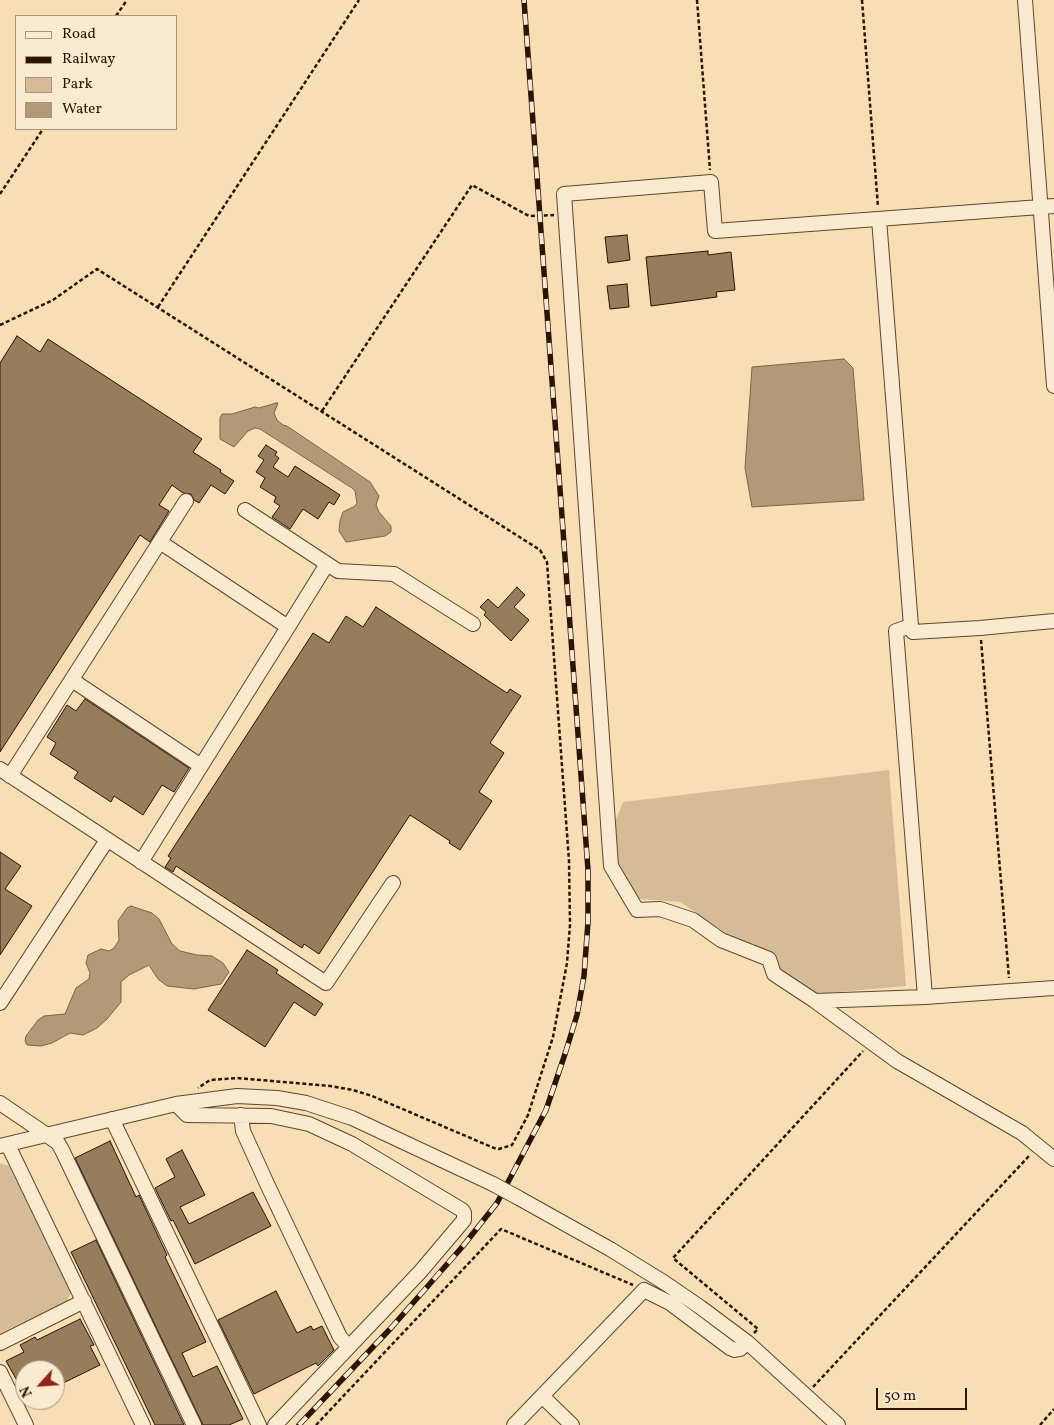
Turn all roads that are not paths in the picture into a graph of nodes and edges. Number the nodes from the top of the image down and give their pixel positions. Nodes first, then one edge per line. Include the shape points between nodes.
1 (1025, 0) edge
2 (1047, 206) edge
3 (879, 219) junction
4 (1054, 386) edge
5 (186, 501) dead end
6 (245, 510) dead end
7 (160, 542) junction
8 (327, 564) junction
9 (1054, 621) edge
10 (473, 624) dead end
11 (911, 626) junction
12 (288, 627) junction
13 (72, 680) junction
14 (201, 766) junction
15 (5, 773) edge
16 (107, 840) junction
17 (141, 862) junction
18 (393, 883) dead end
19 (1054, 988) edge
20 (926, 998) junction
21 (0, 1002) edge
22 (815, 1002) junction
23 (0, 1103) edge
24 (176, 1104) junction
25 (241, 1115) junction
26 (112, 1119) junction
27 (47, 1135) junction
28 (4, 1145) edge
29 (1054, 1159) edge
30 (84, 1301) junction
31 (747, 1342) junction
32 (0, 1343) edge
33 (349, 1348) junction
34 (0, 1372) edge
35 (542, 1396) junction
36 (26, 1425) edge
37 (143, 1425) edge
38 (194, 1425) edge
39 (259, 1425) edge
40 (275, 1425) edge
41 (514, 1425) edge
42 (572, 1425) edge
43 (838, 1425) edge

1 - 2 street
2 - 3 street
2 - 4 street
3 - 11 street
3 - 22 street via 716,232 711,182 564,194 611,866 637,910 660,909 693,920 721,940 768,960 774,974
5 - 7 street
6 - 8 street
7 - 12 street
7 - 13 street
8 - 10 street via 338,571 394,574
8 - 12 street
9 - 11 street via 913,632
11 - 20 street via 896,631
12 - 14 street
13 - 14 street
13 - 15 street
14 - 17 street
15 - 16 street
16 - 17 street
16 - 21 street
17 - 18 street via 326,983
19 - 20 street
20 - 22 street
22 - 29 street via 897,1061 1022,1133
23 - 27 street
24 - 25 street via 187,1115
24 - 26 street
24 - 31 street, bridge via 237,1096 277,1098 306,1103 352,1118 493,1184 610,1249 665,1282
25 - 33 street via 243,1131 268,1186 340,1337
25 - 33 street via 291,1119 330,1132 464,1214 464,1220 420,1272
26 - 27 street
26 - 39 street
27 - 28 street
27 - 38 street via 62,1150
28 - 30 street
30 - 32 street
30 - 37 street
31 - 35 street via 740,1349 730,1348 670,1303 644,1290
31 - 43 street
33 - 40 street
34 - 36 street
35 - 41 street
35 - 42 street

